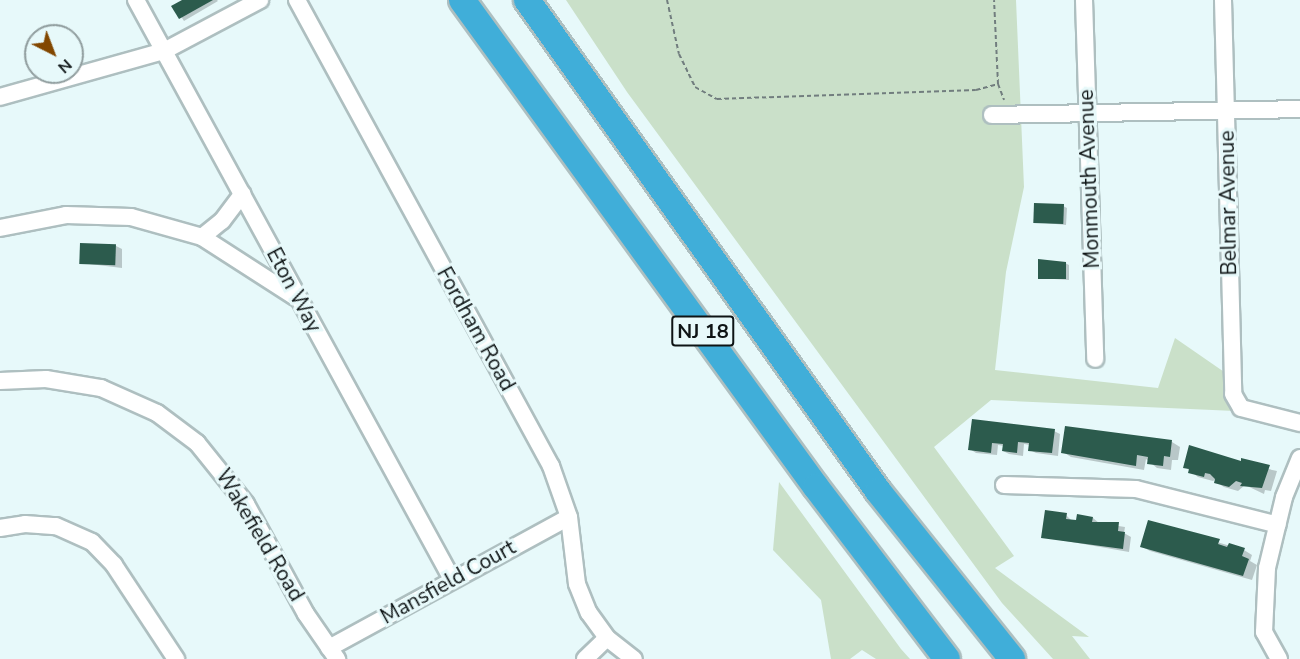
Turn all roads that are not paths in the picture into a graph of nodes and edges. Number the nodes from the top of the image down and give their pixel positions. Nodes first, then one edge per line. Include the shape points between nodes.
1 (136, 0) edge
2 (260, 0) edge
3 (297, 0) edge
4 (462, 0) edge
5 (527, 0) edge
6 (1084, 0) edge
7 (1223, 0) edge
8 (164, 51) junction
9 (0, 97) edge
10 (1300, 109) edge
11 (1226, 110) junction
12 (1087, 113) junction
13 (992, 115) dead end
14 (242, 194) junction
15 (0, 228) edge
16 (202, 237) junction
17 (296, 298) junction
18 (1095, 359) dead end
19 (0, 381) edge
20 (1300, 423) edge
21 (1300, 458) edge
22 (1004, 485) dead end
23 (569, 518) junction
24 (1278, 525) junction
25 (0, 528) edge
26 (452, 579) junction
27 (607, 639) junction
28 (333, 654) edge
29 (176, 659) edge
30 (585, 659) edge
31 (634, 659) edge
32 (947, 659) edge
33 (1012, 659) edge
34 (1279, 659) edge

1 - 8 street, Eton Way
2 - 8 street
3 - 23 street, Fordham Road via 551,466
4 - 32 highway, NJ 18 via 816,487
5 - 33 highway, NJ 18 via 872,481 943,577
6 - 12 street, Monmouth Avenue
7 - 11 street, Belmar Avenue
8 - 9 street
8 - 14 street, Eton Way
10 - 11 street
11 - 12 street
11 - 20 street, Belmar Avenue via 1233,394 1237,406
12 - 13 street
12 - 18 street, Monmouth Avenue
14 - 16 street via 222,221
14 - 17 street, Eton Way
15 - 16 street via 48,217 102,214 141,219
16 - 17 street
17 - 26 street, Eton Way
19 - 28 street, Wakefield Road via 46,379 101,388 177,426 229,478
21 - 24 street
22 - 24 street via 1136,489
23 - 26 street, Mansfield Court
23 - 27 street, Fordham Road via 577,584 589,613
24 - 34 street via 1267,568 1264,632
25 - 29 street via 25,524 56,526 92,542 114,565
26 - 28 street, Mansfield Court
27 - 30 street
27 - 31 street, Fordham Road

